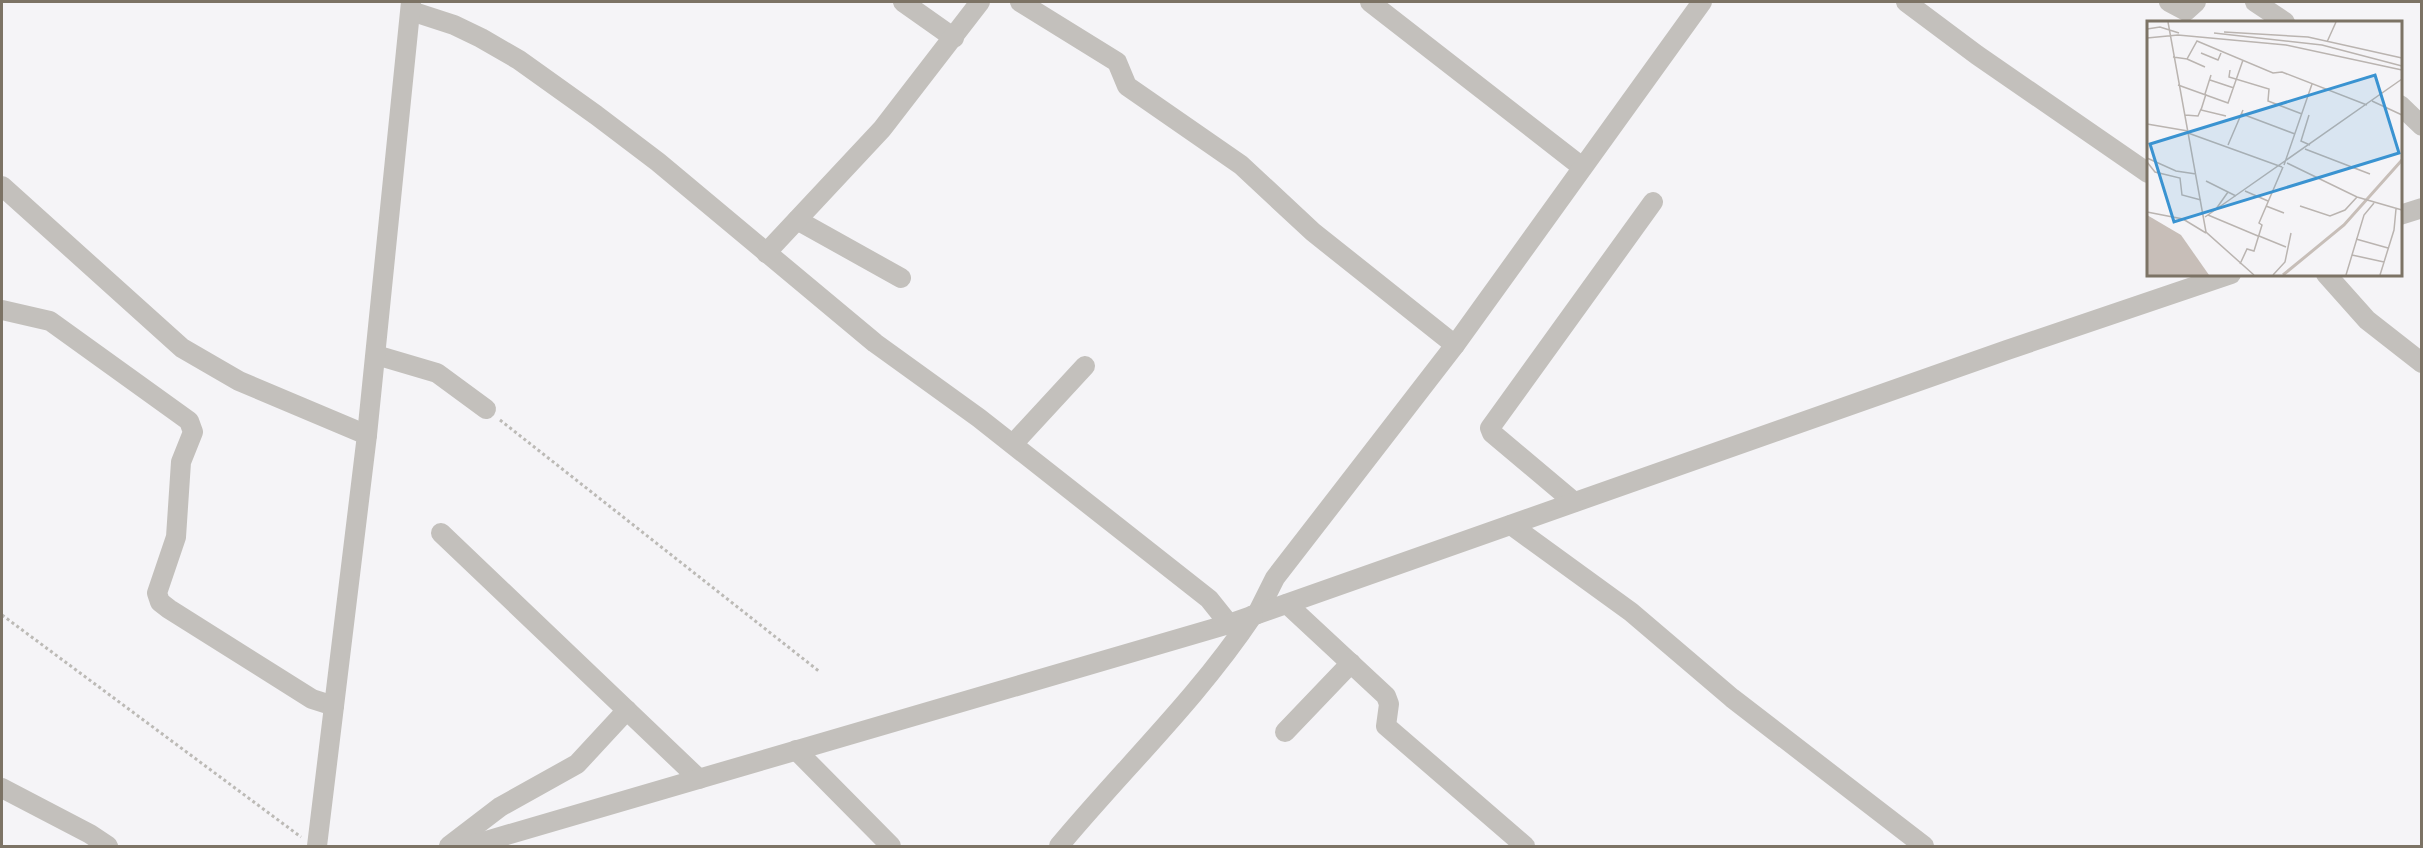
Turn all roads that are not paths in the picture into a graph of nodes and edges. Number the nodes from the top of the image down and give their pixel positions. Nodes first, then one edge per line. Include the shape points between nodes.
1 (903, 2) edge
2 (980, 2) edge
3 (1020, 2) edge
4 (1370, 2) edge
5 (1702, 2) edge
6 (1906, 2) edge
7 (2169, 2) edge
8 (2196, 2) edge
9 (2255, 2) edge
10 (411, 6) edge
11 (2284, 21) edge
12 (954, 38) junction
13 (2402, 107) edge
14 (2421, 126) edge
15 (1582, 167) junction
16 (2147, 172) edge
17 (2, 186) edge
18 (1653, 202) dead end
19 (2421, 208) edge
20 (2402, 214) edge
21 (797, 220) junction
22 (766, 252) junction
23 (2226, 276) edge
24 (2328, 276) edge
25 (901, 278) dead end
26 (2, 310) edge
27 (1455, 345) junction
28 (376, 355) junction
29 (2421, 363) edge
30 (1085, 366) dead end
31 (486, 410) road end
32 (368, 435) junction
33 (1013, 444) junction
34 (1574, 502) junction
35 (1511, 525) junction
36 (441, 533) dead end
37 (1287, 604) junction
38 (1255, 615) junction
39 (1229, 624) junction
40 (1351, 663) junction
41 (334, 706) junction
42 (627, 710) junction
43 (1285, 732) dead end
44 (796, 750) junction
45 (699, 779) junction
46 (2, 788) edge
47 (311, 843) edge
48 (108, 846) edge
49 (449, 846) edge
50 (469, 846) edge
51 (891, 846) edge
52 (1059, 846) edge
53 (1525, 846) edge
54 (1924, 846) edge

1 - 12 street
2 - 12 street
3 - 27 street via 1117,62 1127,86 1241,165 1313,232
4 - 15 street
5 - 15 street
6 - 16 street
7 - 8 street via 2186,11
9 - 11 street
10 - 22 street via 519,60 658,162
10 - 28 street
12 - 21 street via 882,129
13 - 14 street
15 - 27 street
17 - 32 street via 182,348 239,381
18 - 34 street via 1490,428
19 - 20 street
21 - 22 street
21 - 25 street
22 - 33 street via 875,343
23 - 34 street
24 - 29 street via 2367,320
26 - 41 street via 50,321 189,421 193,432 181,462 176,537 158,599 312,699
27 - 38 street via 1275,578
28 - 31 street via 437,374
28 - 32 street
30 - 33 street
32 - 41 street
33 - 39 street via 1209,599
34 - 35 street
35 - 37 street
35 - 54 street via 1631,612 1732,698
36 - 42 street
37 - 38 street
37 - 40 street
38 - 39 street
38 - 52 street via 1223,660
39 - 44 street
40 - 43 street
40 - 53 street via 1386,696 1386,726
41 - 47 street
42 - 45 street
42 - 49 street via 582,760 500,807
44 - 45 street
44 - 51 street
45 - 50 street
46 - 48 street

